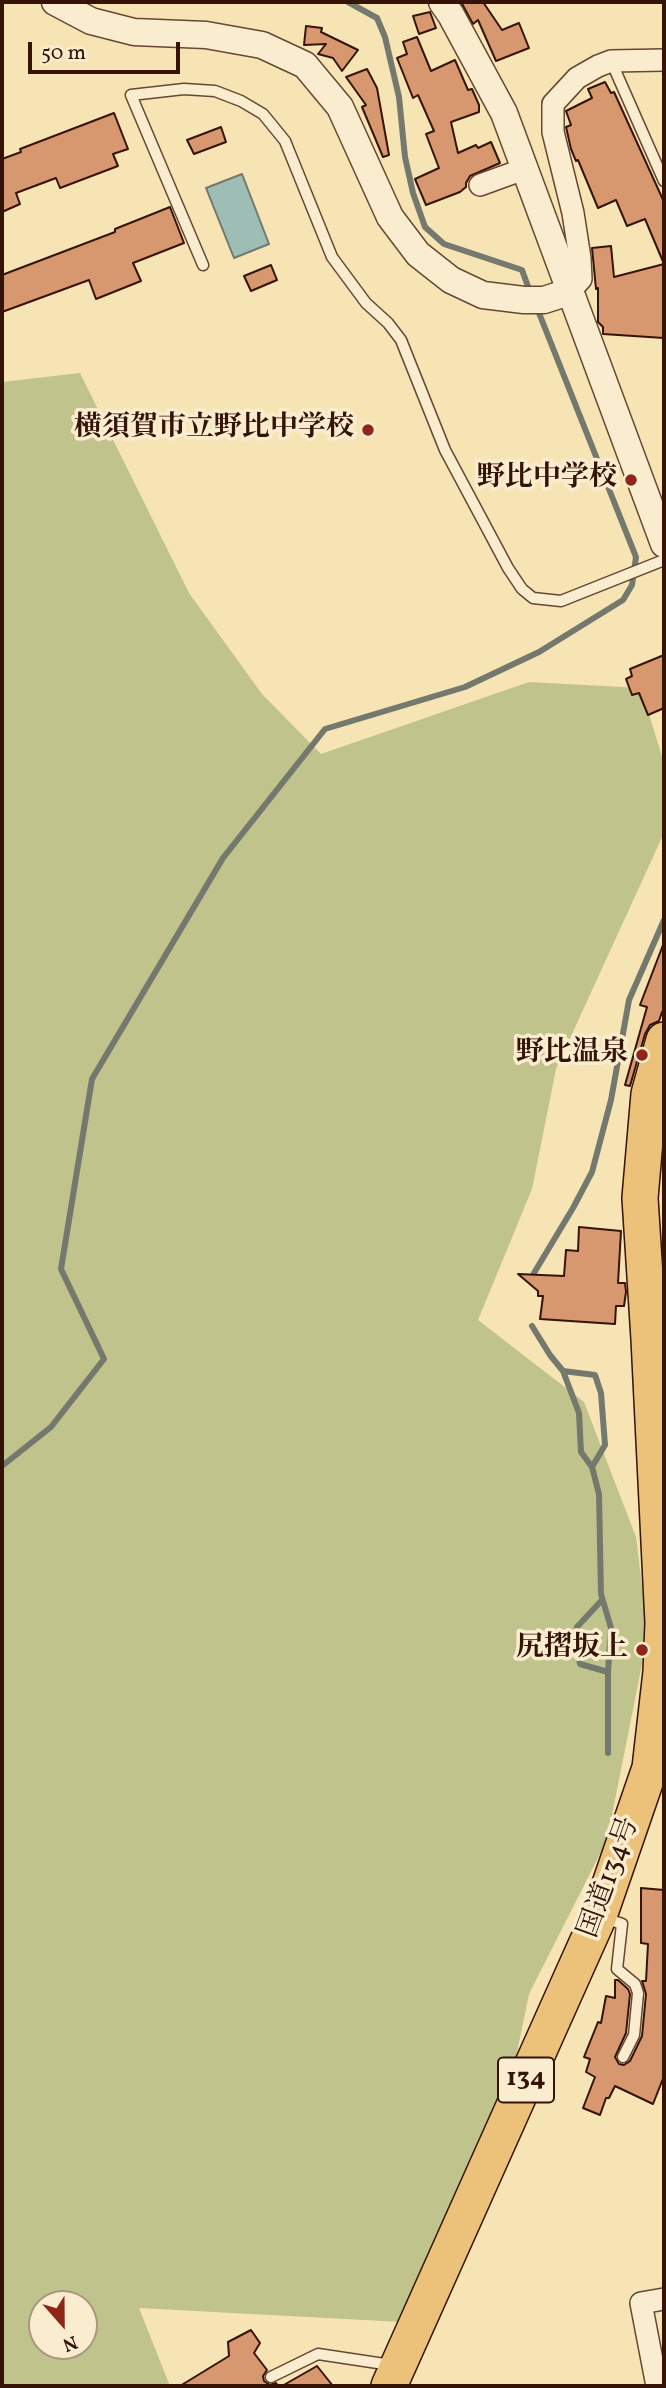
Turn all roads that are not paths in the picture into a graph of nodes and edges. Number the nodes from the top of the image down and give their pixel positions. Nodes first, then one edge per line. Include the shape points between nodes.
1 (55, 2) edge
2 (442, 2) edge
3 (664, 60) edge
4 (611, 61) junction
5 (524, 169) junction
6 (664, 181) edge
7 (480, 185) dead end
8 (202, 265) dead end
9 (546, 297) junction
10 (657, 504) edge
11 (664, 544) edge
12 (664, 560) edge
13 (664, 1040) edge
14 (663, 1623) edge
15 (657, 1776) edge
16 (600, 1916) junction
17 (623, 2057) dead end
18 (664, 2299) edge
19 (393, 2376) edge
20 (271, 2377) dead end
21 (657, 2386) edge

1 - 9 street via 91,21 134,32 206,35 262,45 305,65 340,107 390,217 418,254 451,280 484,295
2 - 5 street via 503,113
3 - 4 street
4 - 6 lane
4 - 9 street via 577,78 553,104 553,132 573,213 581,279
5 - 7 street
5 - 9 street
8 - 12 lane via 131,95 215,91 241,101 271,123 285,141 332,257 401,340 445,450 522,589 533,598 561,601
9 - 10 street
10 - 11 street
13 - 14 highway, 国道134号 / 134 via 649,1094 640,1199
14 - 15 highway, 国道134号 / 134
15 - 16 highway, 国道134号 / 134
16 - 17 lane via 622,1924 617,1969 635,1984 638,1993 634,2035
16 - 19 highway, 国道134号 / 134
18 - 21 street via 641,2303
19 - 20 lane via 318,2354

